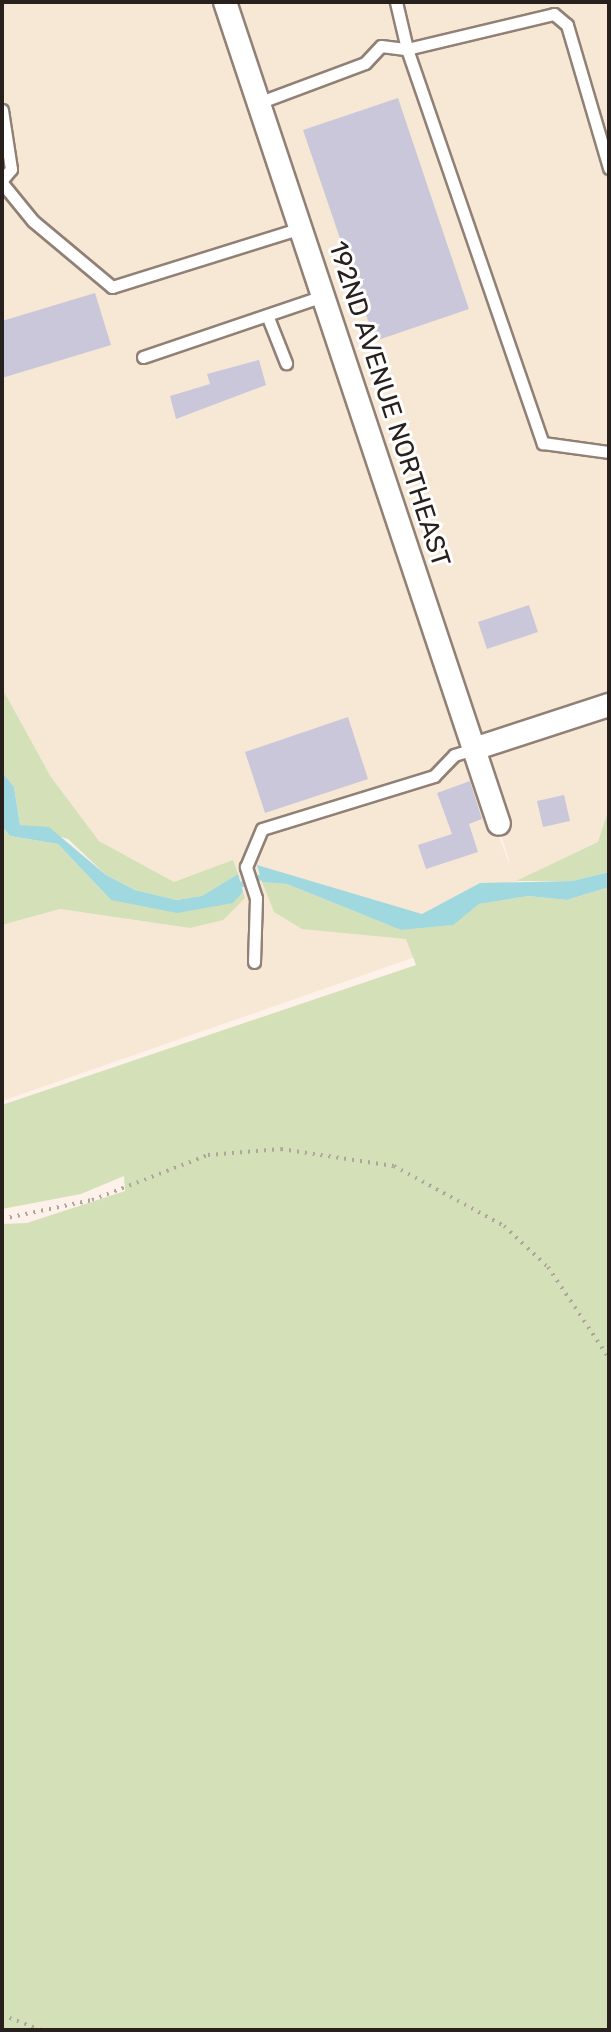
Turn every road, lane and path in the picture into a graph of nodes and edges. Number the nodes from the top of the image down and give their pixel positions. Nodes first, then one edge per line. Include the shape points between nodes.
1 (225, 2) edge
2 (396, 2) edge
3 (407, 49) junction
4 (258, 103) junction
5 (2, 110) edge
6 (609, 168) edge
7 (2, 182) edge
8 (301, 228) junction
9 (323, 296) junction
10 (267, 315) junction
11 (143, 357) dead end
12 (286, 363) dead end
13 (609, 452) edge
14 (609, 705) edge
15 (474, 749) junction
16 (499, 824) dead end
17 (254, 962) dead end
18 (2, 1219) edge
19 (609, 1358) edge
20 (2, 2015) edge
21 (41, 2030) edge

1 - 4 street, 192ND AVENUE NORTHEAST
2 - 3 lane
3 - 4 lane via 381,46 365,63
3 - 6 lane via 554,14 567,25
3 - 13 lane via 543,443
4 - 8 street, 192ND AVENUE NORTHEAST
5 - 7 lane via 11,169
7 - 8 lane via 33,221 112,287
8 - 9 street, 192ND AVENUE NORTHEAST
9 - 10 lane
9 - 15 street, 192ND AVENUE NORTHEAST
10 - 11 lane
10 - 12 lane
14 - 15 street
15 - 16 street, 192ND AVENUE NORTHEAST
15 - 17 lane via 454,755 434,776 262,829 246,867 256,898
18 - 19 path via 92,1200 208,1155 281,1149 394,1166 504,1226 548,1267
20 - 21 path

